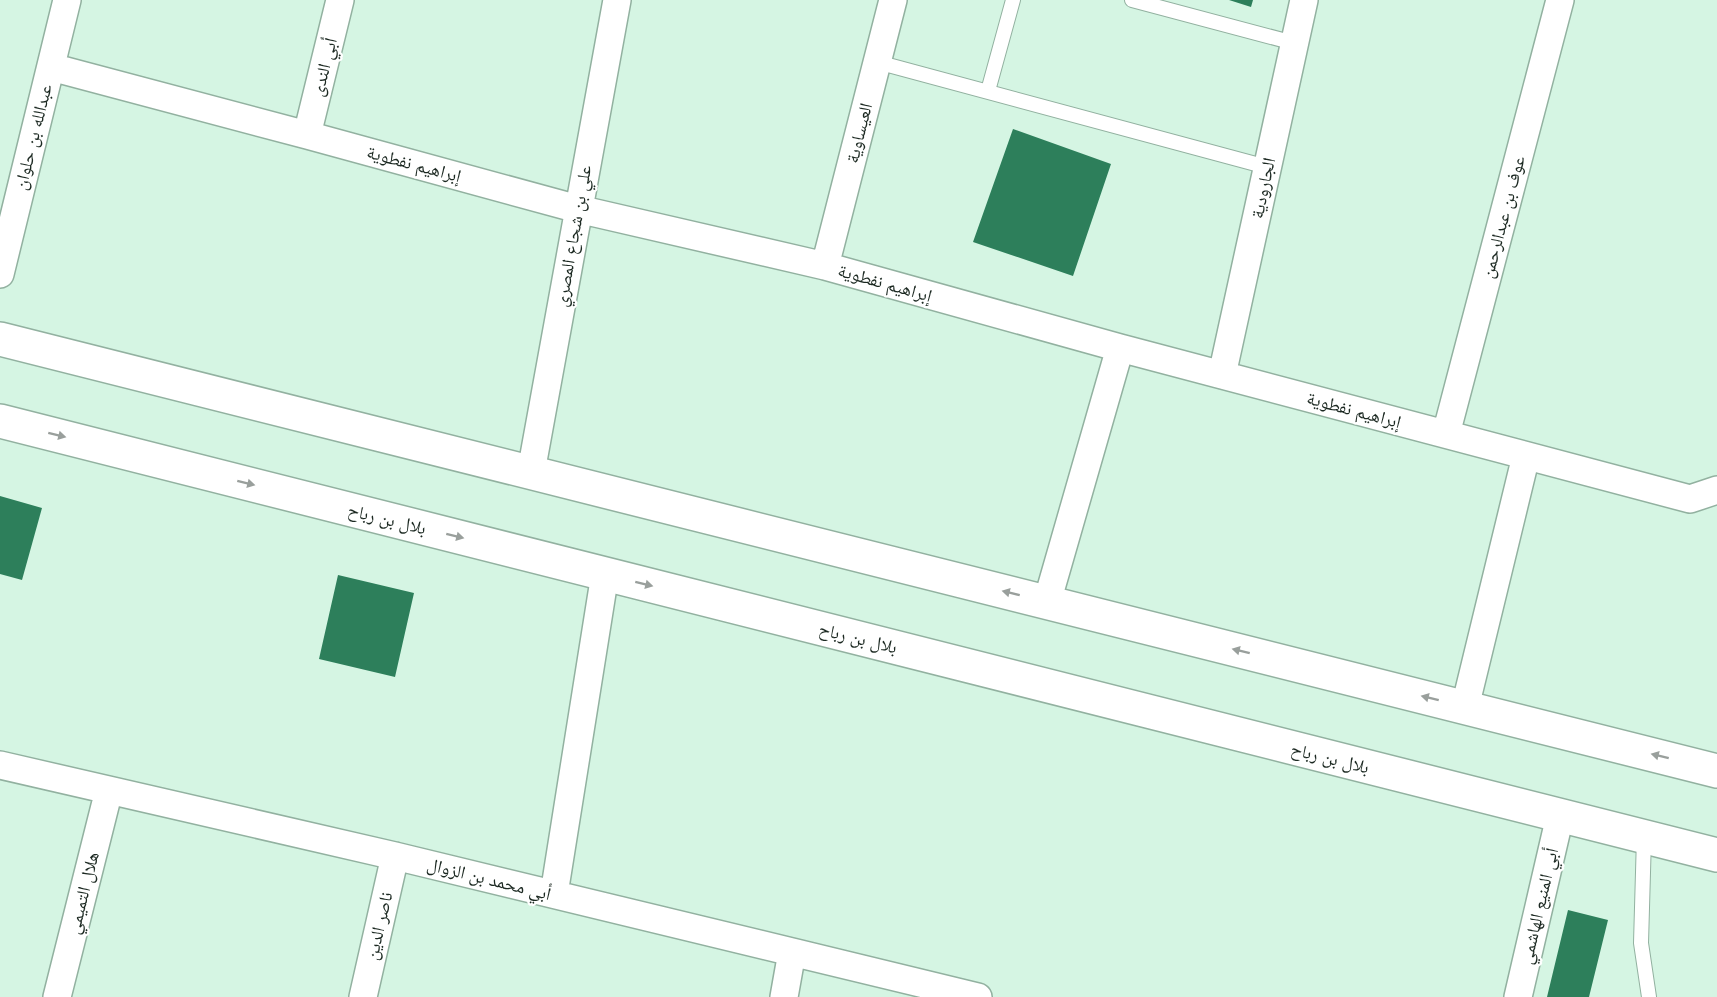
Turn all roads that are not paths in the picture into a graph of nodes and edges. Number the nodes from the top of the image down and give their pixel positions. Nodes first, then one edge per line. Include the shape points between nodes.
1 (67, 0) edge
2 (340, 0) edge
3 (617, 0) edge
4 (893, 0) edge
5 (1013, 0) edge
6 (1132, 0) edge
7 (1304, 0) edge
8 (1560, 0) edge
9 (1294, 43) junction
10 (877, 62) junction
11 (51, 67) junction
12 (988, 92) junction
13 (308, 135) junction
14 (1267, 167) junction
15 (578, 209) junction
16 (825, 266) junction
17 (0, 274) edge
18 (0, 339) edge
19 (1120, 348) junction
20 (1222, 375) junction
21 (0, 421) edge
22 (1446, 434) junction
23 (1526, 456) junction
24 (531, 472) junction
25 (1717, 490) edge
26 (605, 574) junction
27 (1047, 602) junction
28 (1466, 707) junction
29 (0, 765) edge
30 (1717, 771) edge
31 (109, 790) junction
32 (1560, 816) junction
33 (1644, 837) junction
34 (395, 856) junction
35 (1710, 858) edge
36 (554, 894) junction
37 (792, 952) junction
38 (57, 997) edge
39 (363, 997) edge
40 (784, 997) edge
41 (978, 997) edge
42 (1518, 997) edge
43 (1649, 997) edge

1 - 11 street, عبدالله بن حلوان
2 - 13 street, أبي الندى
3 - 15 street, علي بن شجاع المصري
4 - 10 street, العيساوية
5 - 12 lane
6 - 9 lane
7 - 9 street, الجارودية
8 - 22 street, عوف بن عبدالرحمن
9 - 14 street, الجارودية
10 - 12 lane
10 - 16 street, العيساوية
11 - 13 street, إبراهيم نفطوية
11 - 17 street, عبدالله بن حلوان
12 - 14 lane
13 - 15 street, إبراهيم نفطوية
14 - 20 street, الجارودية
15 - 16 street, إبراهيم نفطوية
15 - 24 street, علي بن شجاع المصري
16 - 19 street, إبراهيم نفطوية
18 - 24 main road
19 - 20 street, إبراهيم نفطوية
19 - 27 street
20 - 22 street, إبراهيم نفطوية
21 -> 26 main road, بلال بن رباح
22 - 23 street, إبراهيم نفطوية
23 - 25 street, إبراهيم نفطوية via 1690,499
23 - 28 street
27 -> 24 main road
26 -> 32 main road, بلال بن رباح
26 - 36 street
28 -> 27 main road
30 -> 28 main road
29 - 31 street, أبي محمد بن الزوال
31 - 34 street, أبي محمد بن الزوال
31 - 38 street, هلال التميمي
32 - 33 main road, بلال بن رباح
32 - 42 street, أبي المنيع الهاشمي
33 - 35 main road, بلال بن رباح
33 - 43 lane via 1641,943
34 - 36 street, أبي محمد بن الزوال
34 - 39 street, ناصر الدين
36 - 37 street, أبي محمد بن الزوال
37 - 40 street
37 - 41 street, أبي محمد بن الزوال

